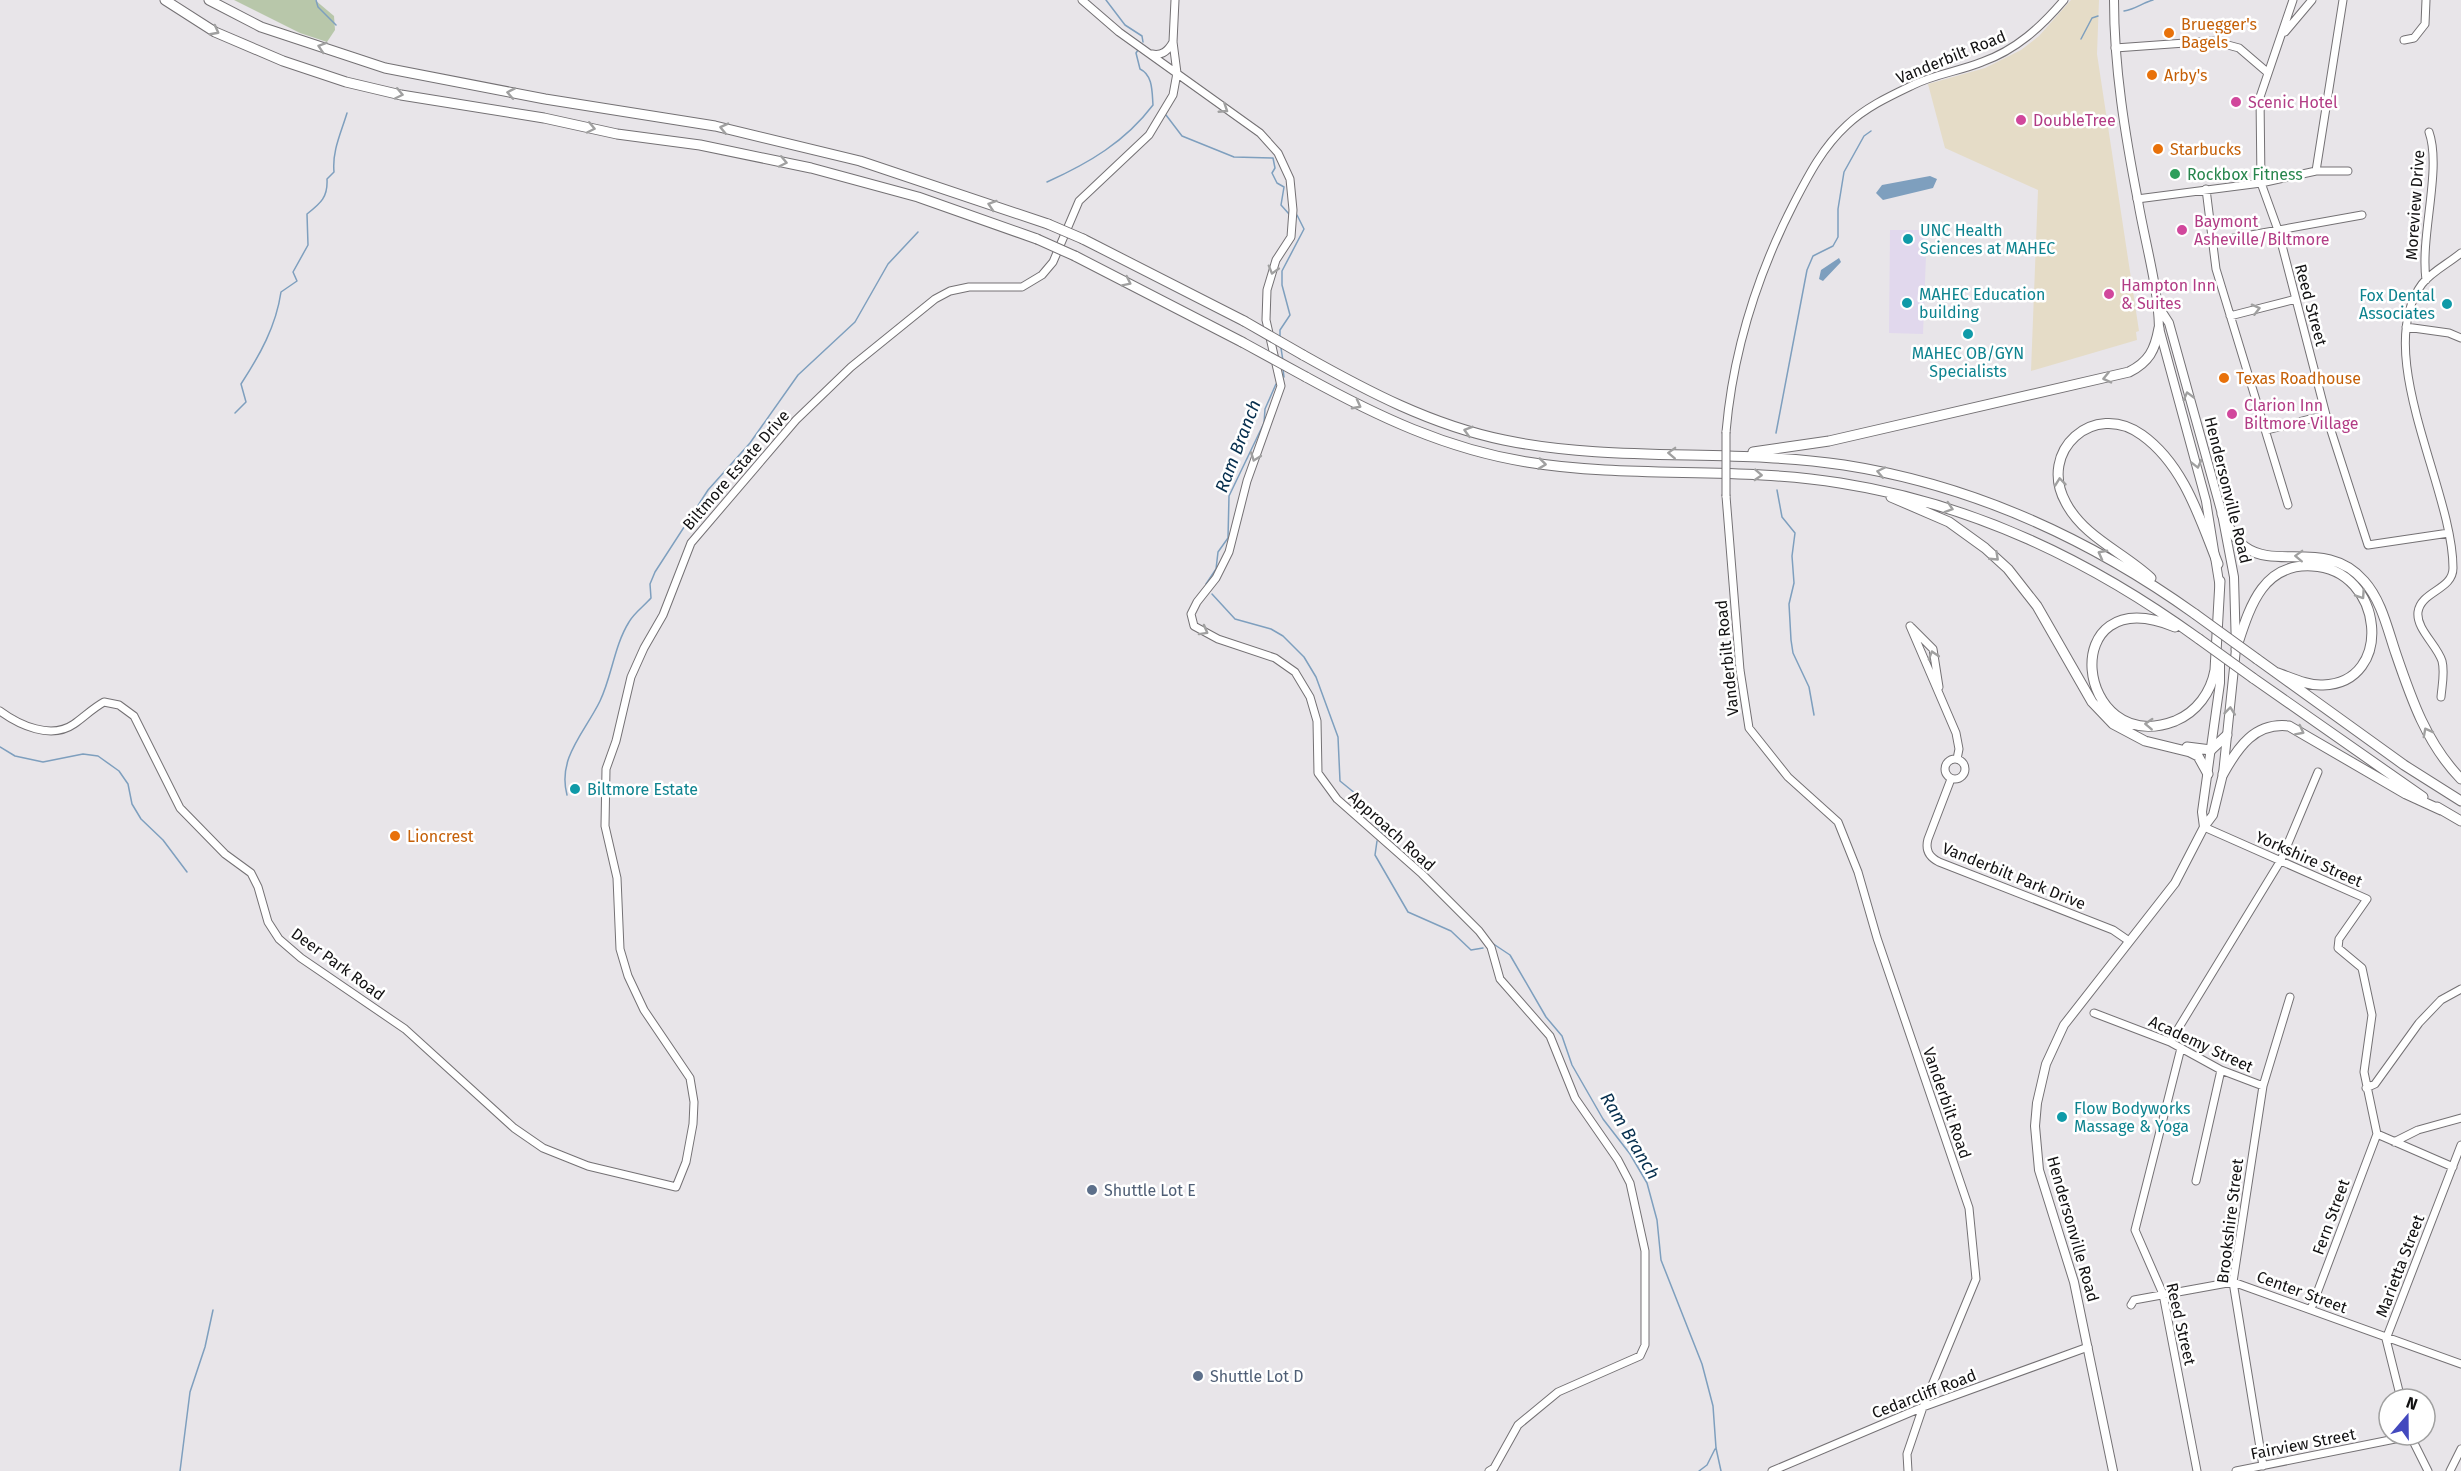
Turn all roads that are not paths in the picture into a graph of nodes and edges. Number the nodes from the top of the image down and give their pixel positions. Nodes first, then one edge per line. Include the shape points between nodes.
1 (165, 0) edge
2 (209, 0) edge
3 (1082, 0) edge
4 (1175, 0) edge
5 (2064, 0) edge
6 (2115, 0) edge
7 (2293, 0) edge
8 (2312, 0) edge
9 (2343, 0) edge
10 (2426, 0) edge
11 (2281, 36) junction
12 (2404, 40) dead end
13 (1173, 42) junction
14 (2115, 48) junction
15 (1152, 54) junction
16 (2267, 72) junction
17 (1177, 73) junction
18 (2429, 132) dead end
19 (2316, 171) junction
20 (2348, 171) dead end
21 (2261, 183) junction
22 (2206, 189) junction
23 (2137, 199) junction
24 (2362, 215) dead end
25 (2278, 230) junction
26 (2212, 242) junction
27 (2461, 253) edge
28 (2426, 280) junction
29 (2296, 299) junction
30 (2158, 306) junction
31 (2230, 316) junction
32 (2406, 327) junction
33 (2158, 328) junction
34 (2461, 338) edge
35 (2326, 416) junction
36 (2267, 430) junction
37 (1731, 455) junction
38 (1872, 489) junction
39 (2288, 506) dead end
40 (2222, 514) junction
41 (2449, 533) junction
42 (2218, 564) junction
43 (2220, 581) junction
44 (2170, 596) junction
45 (2195, 636) junction
46 (2236, 649) junction
47 (2275, 672) junction
48 (1940, 692) junction
49 (2441, 697) dead end
50 (0, 711) edge
51 (2227, 735) junction
52 (2166, 746) junction
53 (2211, 750) junction
54 (1957, 759) junction
55 (2318, 772) dead end
56 (2208, 774) junction
57 (2223, 774) junction
58 (1951, 779) junction
59 (2461, 779) edge
60 (2461, 801) edge
61 (2441, 810) junction
62 (2461, 821) edge
63 (2204, 827) junction
64 (2281, 860) junction
65 (2129, 941) junction
66 (2461, 989) edge
67 (2290, 997) dead end
68 (2094, 1014) dead end
69 (2170, 1042) junction
70 (2181, 1048) junction
71 (2221, 1070) junction
72 (2262, 1086) junction
73 (2366, 1088) junction
74 (2461, 1118) edge
75 (2377, 1134) junction
76 (2394, 1142) junction
77 (2461, 1145) edge
78 (2453, 1167) junction
79 (2196, 1181) dead end
80 (676, 1187) joint
81 (2233, 1282) junction
82 (2163, 1294) junction
83 (2131, 1305) dead end
84 (2311, 1309) junction
85 (2386, 1338) junction
86 (2088, 1347) junction
87 (2461, 1364) edge
88 (2398, 1387) edge
89 (1923, 1407) junction
90 (2377, 1443) edge
91 (2416, 1447) edge
92 (2461, 1449) edge
93 (2263, 1466) junction
94 (1489, 1471) edge
95 (1772, 1471) edge
96 (1908, 1471) edge
97 (2113, 1471) edge
98 (2197, 1471) edge
99 (2236, 1471) edge
100 (2428, 1471) edge
101 (2451, 1471) edge

1 -> 38 highway, bridge via 215,32 346,82 617,134 700,145 811,168 918,197 1075,256 1406,428 1466,449 1590,468 1778,476
37 -> 2 highway, bridge via 1567,448 1494,437 1412,411 1354,384 1244,321 1048,224 860,161 715,126 385,68 261,27
3 - 15 street
4 - 13 street, Biltmore Estate Drive
5 - 89 street, Vanderbilt Road, bridge via 2043,24 2012,49 1917,83 1886,99 1848,123 1827,146 1784,223 1754,296 1737,355 1726,432 1726,496 1740,670 1749,728 1788,777 1838,822 1969,1208 1976,1279
6 - 14 main road, Hendersonville Road
7 - 11 street, Reed Street
8 - 11 street
9 - 19 street
10 - 12 street via 2425,24 2414,38
11 - 16 street, Reed Street
13 - 15 street via 1166,52
13 - 17 street, Biltmore Estate Drive
14 - 16 street via 2213,41 2239,48
14 - 23 main road, Hendersonville Road
15 - 17 street
16 - 21 street, Reed Street via 2260,97
17 - 80 street, Biltmore Estate Drive via 1173,95 1149,135 1080,201 1053,262 1042,275 1022,287 969,287 935,299 851,367 796,420 691,543 663,615 631,677 606,768 605,826 617,878 620,949 644,1010 690,1078 693,1124 686,1162
17 -> 94 street, Approach Road via 1260,133 1278,153 1290,179 1293,210 1290,237 1276,260 1267,290 1266,320 1281,386 1247,481 1229,552 1191,614 1194,626 1218,639 1275,658 1295,672 1310,697 1317,721 1318,773 1337,799 1422,874 1491,947 1500,980 1550,1036 1575,1098 1618,1160 1633,1194 1645,1251 1645,1345 1640,1356 1558,1392 1518,1425
18 - 28 street, Moreview Drive via 2433,154 2423,256
19 - 20 street
19 - 21 street
21 - 22 street
21 - 25 street, Reed Street
22 - 23 street
22 - 26 street
23 - 30 main road, Hendersonville Road
24 - 25 street
25 - 26 street
25 - 29 street, Reed Street
26 - 31 street
27 - 28 street
28 - 32 street via 2412,303
31 -> 29 street
29 - 35 street, Reed Street
30 - 33 main road, Hendersonville Road
40 -> 30 main road, Hendersonville Road via 2169,323
31 - 36 street
32 - 34 street
32 - 41 street via 2405,365
33 -> 37 highway via 2151,356 2129,372 1829,441
33 -> 42 main road, Hendersonville Road via 2198,469
35 - 36 street
35 - 41 street, Reed Street via 2368,545
36 - 39 street
44 -> 37 highway via 2059,532 1970,496 1845,465
38 -> 45 highway via 1952,509 2029,538 2113,581
38 -> 52 highway via 1949,522 1985,548 2008,569 2037,606 2101,714 2129,735
40 - 46 main road, Hendersonville Road via 2234,577
59 -> 40 highway via 2444,760 2421,720 2382,611 2364,581 2346,566 2325,558 2253,551 2237,539
41 - 49 street via 2454,569 2451,577 2424,601 2418,612 2418,620 2441,658
42 - 43 main road, Hendersonville Road
44 -> 42 highway via 2086,529 2065,502 2060,491 2059,464 2067,444 2083,429 2096,424 2118,424 2152,443 2189,495
43 -> 45 highway via 2213,681 2191,712 2163,725 2134,723 2109,709 2092,683 2094,648 2106,630 2123,620 2147,617
43 - 53 main road, Hendersonville Road via 2220,683
44 - 47 highway, bridge
45 - 61 highway, bridge
46 -> 47 highway via 2254,597 2277,574 2293,567 2317,566 2353,583 2368,605 2372,632 2366,657 2358,669 2337,683 2325,685
51 -> 46 main road, Hendersonville Road
47 - 60 highway
48 -> 48 street via 1933,649 1910,626 1930,674
48 - 54 street via 1958,741
50 - 80 street, Deer Park Road via 16,723 53,730 71,726 104,702 119,705 134,716 180,808 225,854 251,873 268,922 279,939 405,1029 514,1128 543,1148 588,1166
51 - 53 highway
51 - 57 main road, Hendersonville Road
52 - 53 highway
52 - 56 highway via 2198,756
53 - 56 main road, Hendersonville Road
54 - 58 street via 1950,760 1945,767
54 - 58 street via 1965,771 1960,778
55 - 64 street
56 - 63 main road, Hendersonville Road via 2202,812
57 -> 61 highway via 2253,734 2278,725 2289,726
57 - 63 main road, Hendersonville Road via 2213,815
58 - 65 street, Vanderbilt Park Drive via 1928,839 1926,849 1930,856 2113,930
61 - 62 highway
63 - 64 street, Yorkshire Street
63 - 65 main road, Hendersonville Road via 2175,883
64 - 69 street
64 - 73 street, Yorkshire Street via 2367,899 2338,948 2362,968 2372,1016 2364,1064
65 - 86 main road, Hendersonville Road via 2064,1024 2046,1064 2037,1103 2039,1170 2074,1282
66 - 73 street via 2437,1003 2374,1084
67 - 72 street, Brookshire Street
68 - 69 street, Academy Street
69 - 70 street, Academy Street
70 - 71 street, Academy Street
70 - 82 street, Reed Street via 2135,1230
71 - 72 street, Academy Street
71 - 79 street
72 - 81 street, Brookshire Street
73 - 75 street, Yorkshire Street
74 - 76 street via 2418,1130
75 - 76 street
75 - 84 street, Fern Street
76 - 78 street
77 - 78 street, Marietta Street
78 - 85 street, Marietta Street
81 - 82 street, Center Street
81 - 84 street, Center Street
81 - 93 street, Brookshire Street
82 - 83 street, Center Street via 2134,1300
82 - 98 street, Reed Street
84 - 85 street, Center Street
85 - 87 street, Center Street
85 - 88 street, Marietta Street
86 - 89 street, Cedarcliff Road
86 - 97 main road, Hendersonville Road
89 - 95 street, Cedarcliff Road
89 - 96 street, Vanderbilt Road via 1907,1454
90 - 93 street, Fairview Street
91 - 100 street
92 - 101 street
93 - 99 street, Fairview Street

